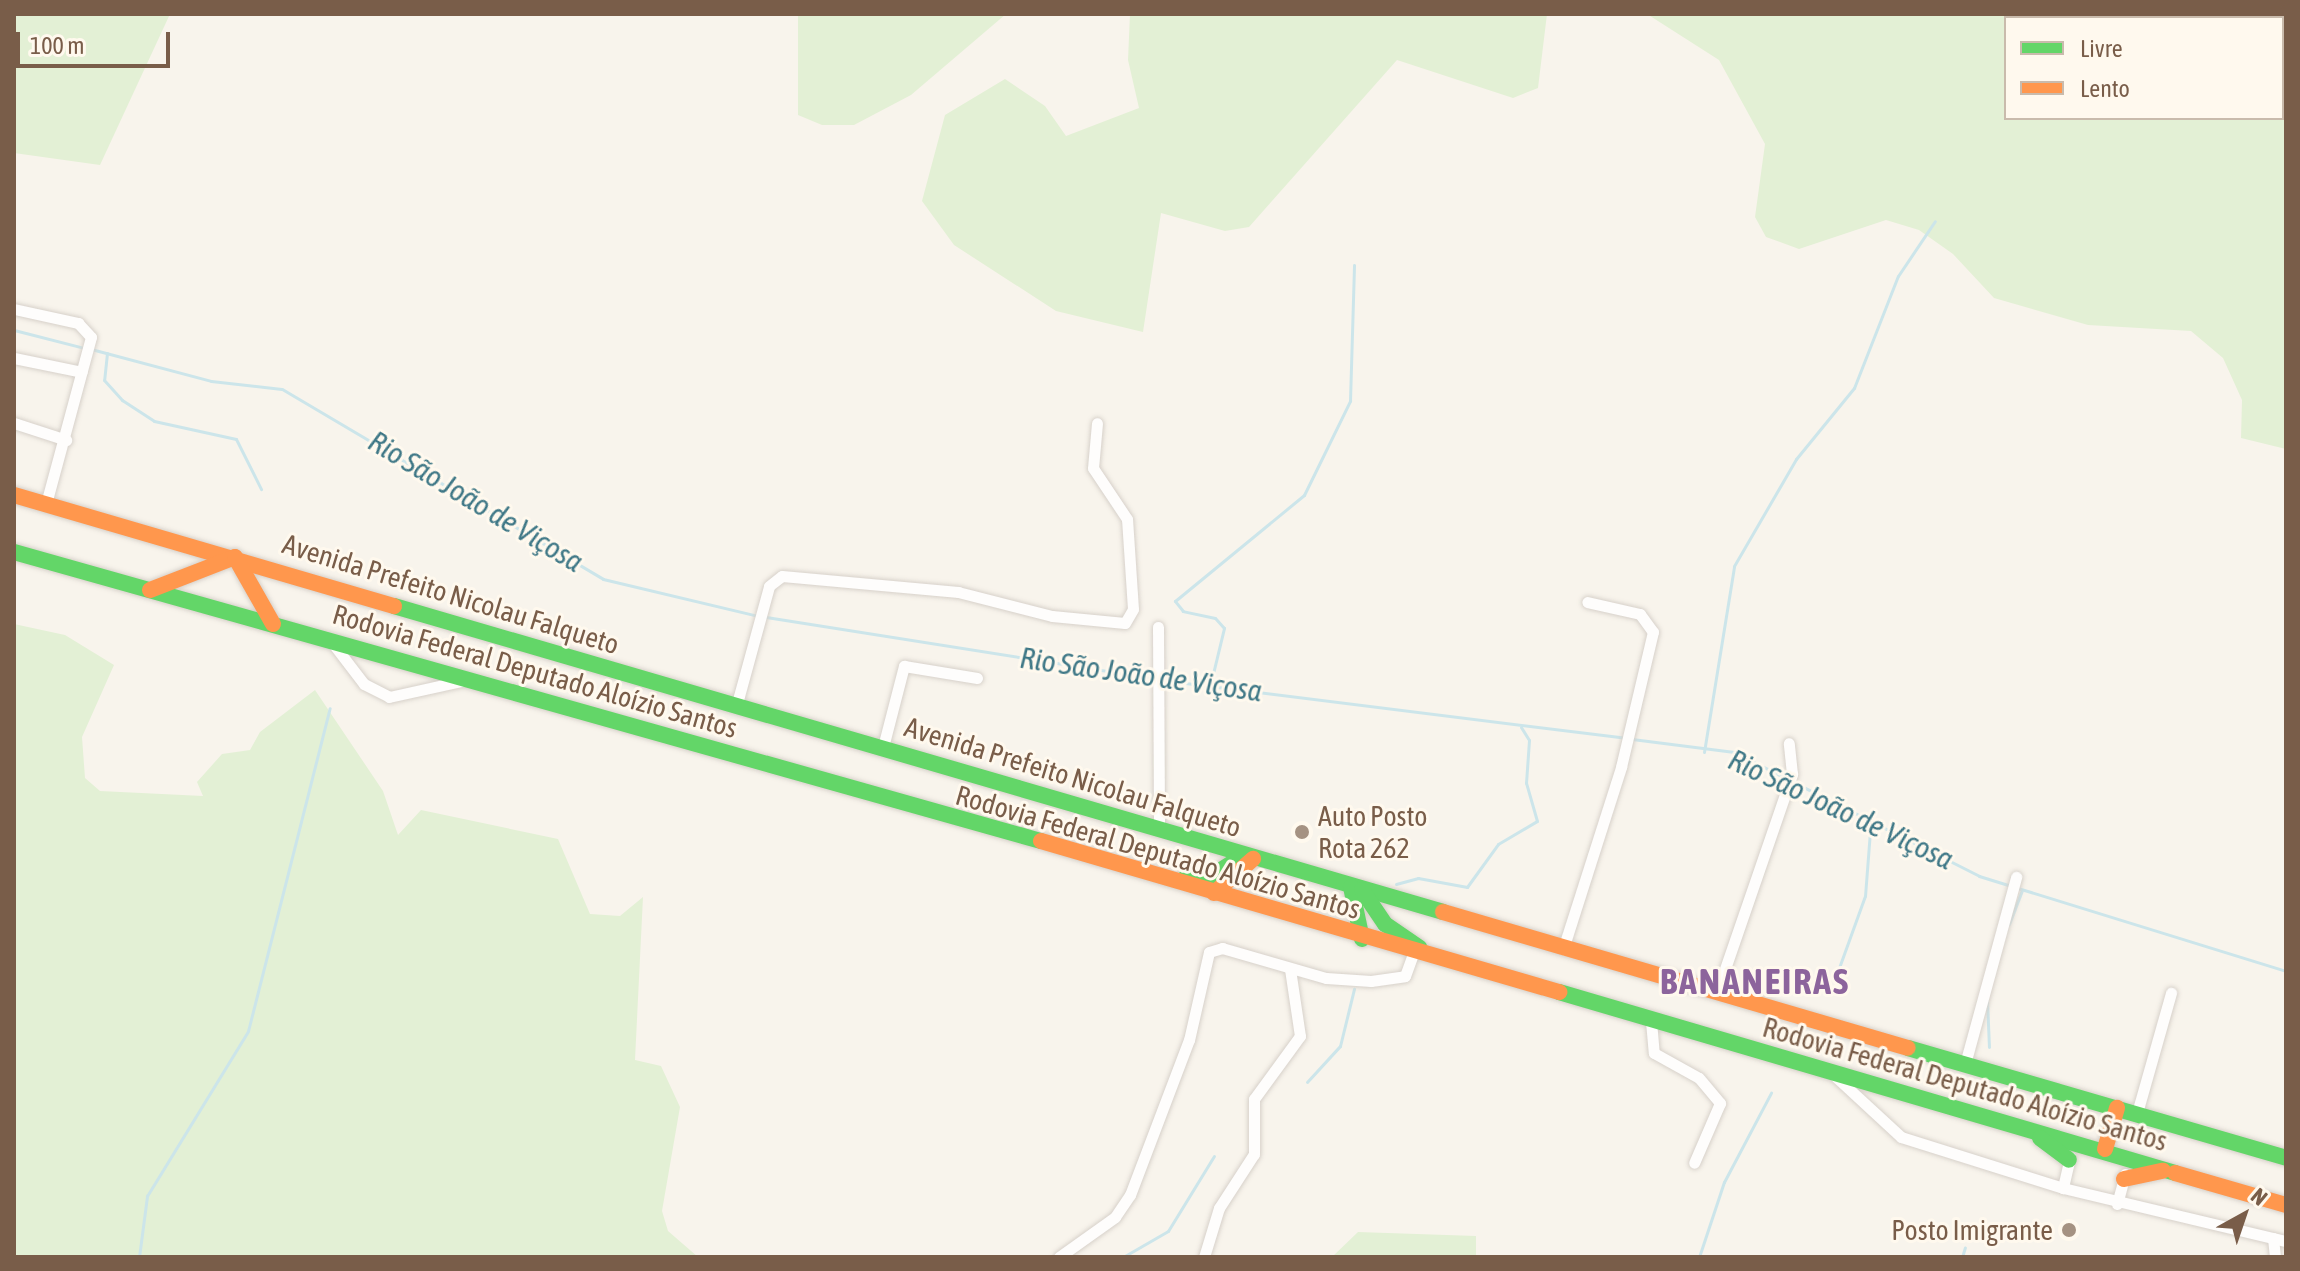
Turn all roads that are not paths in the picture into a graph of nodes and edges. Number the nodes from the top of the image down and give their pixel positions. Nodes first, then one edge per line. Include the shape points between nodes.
1 (14, 309) edge
2 (14, 358) edge
3 (82, 372) junction
4 (14, 423) edge
5 (1097, 423) dead end
6 (66, 440) junction
7 (14, 495) edge
8 (46, 504) junction
9 (14, 552) edge
10 (235, 557) junction
11 (150, 590) junction
12 (1587, 602) dead end
13 (273, 624) junction
14 (1158, 627) dead end
15 (331, 641) junction
16 (475, 677) junction
17 (977, 678) dead end
18 (736, 707) junction
19 (1789, 743) dead end
20 (883, 747) junction
21 (1159, 829) junction
22 (1248, 858) junction
23 (1132, 869) junction
24 (2015, 881) dead end
25 (1356, 888) junction
26 (1214, 893) junction
27 (1362, 939) junction
28 (1563, 949) junction
29 (1413, 954) junction
30 (1452, 966) junction
31 (1290, 969) junction
32 (1717, 992) junction
33 (2171, 993) dead end
34 (1651, 1021) junction
35 (1965, 1064) junction
36 (1833, 1073) junction
37 (2117, 1108) junction
38 (2137, 1113) junction
39 (2016, 1124) junction
40 (2075, 1141) junction
41 (2105, 1149) junction
42 (2129, 1157) junction
43 (2286, 1158) edge
44 (2069, 1160) junction
45 (1694, 1163) dead end
46 (2174, 1170) junction
47 (2124, 1179) junction
48 (2063, 1188) junction
49 (2117, 1204) junction
50 (2286, 1205) edge
51 (2273, 1238) junction
52 (2286, 1241) edge
53 (1059, 1257) edge
54 (1204, 1257) edge
55 (2275, 1257) edge

1 - 3 street via 78,323 90,344
2 - 3 street
3 - 6 street
4 - 6 street
5 - 18 street via 1093,468 1127,519 1133,609 1125,623 1052,616 958,592 809,574 775,579
6 - 8 street
7 - 8 main road, Avenida Prefeito Nicolau Falqueto
8 - 10 main road, Avenida Prefeito Nicolau Falqueto
9 - 11 main road, Rodovia Federal Deputado Aloízio Santos
10 - 11 main road
10 - 13 main road
10 - 18 main road, Avenida Prefeito Nicolau Falqueto
11 - 13 main road, Rodovia Federal Deputado Aloízio Santos
12 - 28 street via 1640,614 1653,632 1625,748
13 - 15 main road, Rodovia Federal Deputado Aloízio Santos
14 - 21 street
15 - 16 main road, Rodovia Federal Deputado Aloízio Santos
15 - 16 street via 364,684 389,697
16 - 23 main road, Rodovia Federal Deputado Aloízio Santos
17 - 20 street via 904,666
18 - 20 main road, Avenida Prefeito Nicolau Falqueto
19 - 32 street via 1792,774
20 - 21 main road, Avenida Prefeito Nicolau Falqueto
21 - 22 main road, Avenida Prefeito Nicolau Falqueto
22 - 23 main road via 1207,879
22 - 25 main road, Avenida Prefeito Nicolau Falqueto
22 - 26 main road
23 - 26 main road, Rodovia Federal Deputado Aloízio Santos
24 - 35 street
25 - 27 main road
25 - 28 main road, Avenida Prefeito Nicolau Falqueto
25 - 30 main road via 1401,938
26 - 27 main road, Rodovia Federal Deputado Aloízio Santos
27 - 29 main road, Rodovia Federal Deputado Aloízio Santos
28 - 32 main road, Avenida Prefeito Nicolau Falqueto
29 - 30 main road, Rodovia Federal Deputado Aloízio Santos
29 - 31 street via 1410,971 1395,980
30 - 34 main road, Rodovia Federal Deputado Aloízio Santos
31 - 53 street via 1222,948 1204,957 1189,1040 1130,1195 1115,1217
31 - 54 street via 1300,1036 1259,1089 1254,1154 1219,1208
32 - 35 main road, Avenida Prefeito Nicolau Falqueto
33 - 38 street
34 - 36 main road, Rodovia Federal Deputado Aloízio Santos
34 - 45 street via 1654,1053 1699,1078 1720,1103
35 - 37 main road, Avenida Prefeito Nicolau Falqueto
36 - 39 main road, Rodovia Federal Deputado Aloízio Santos
36 - 48 street via 1901,1137
37 - 38 main road, Avenida Prefeito Nicolau Falqueto
37 - 41 main road
38 - 43 main road, Avenida Prefeito Nicolau Falqueto
39 - 40 main road, Rodovia Federal Deputado Aloízio Santos
39 - 44 main road
40 - 41 main road, Rodovia Federal Deputado Aloízio Santos
40 - 44 street
41 - 42 main road, Rodovia Federal Deputado Aloízio Santos
42 - 46 main road, Rodovia Federal Deputado Aloízio Santos
42 - 47 street
44 - 48 street
46 - 47 main road
46 - 50 main road, Rodovia Federal Deputado Aloízio Santos
47 - 49 street
48 - 49 street
49 - 51 street
51 - 52 street
51 - 55 street

